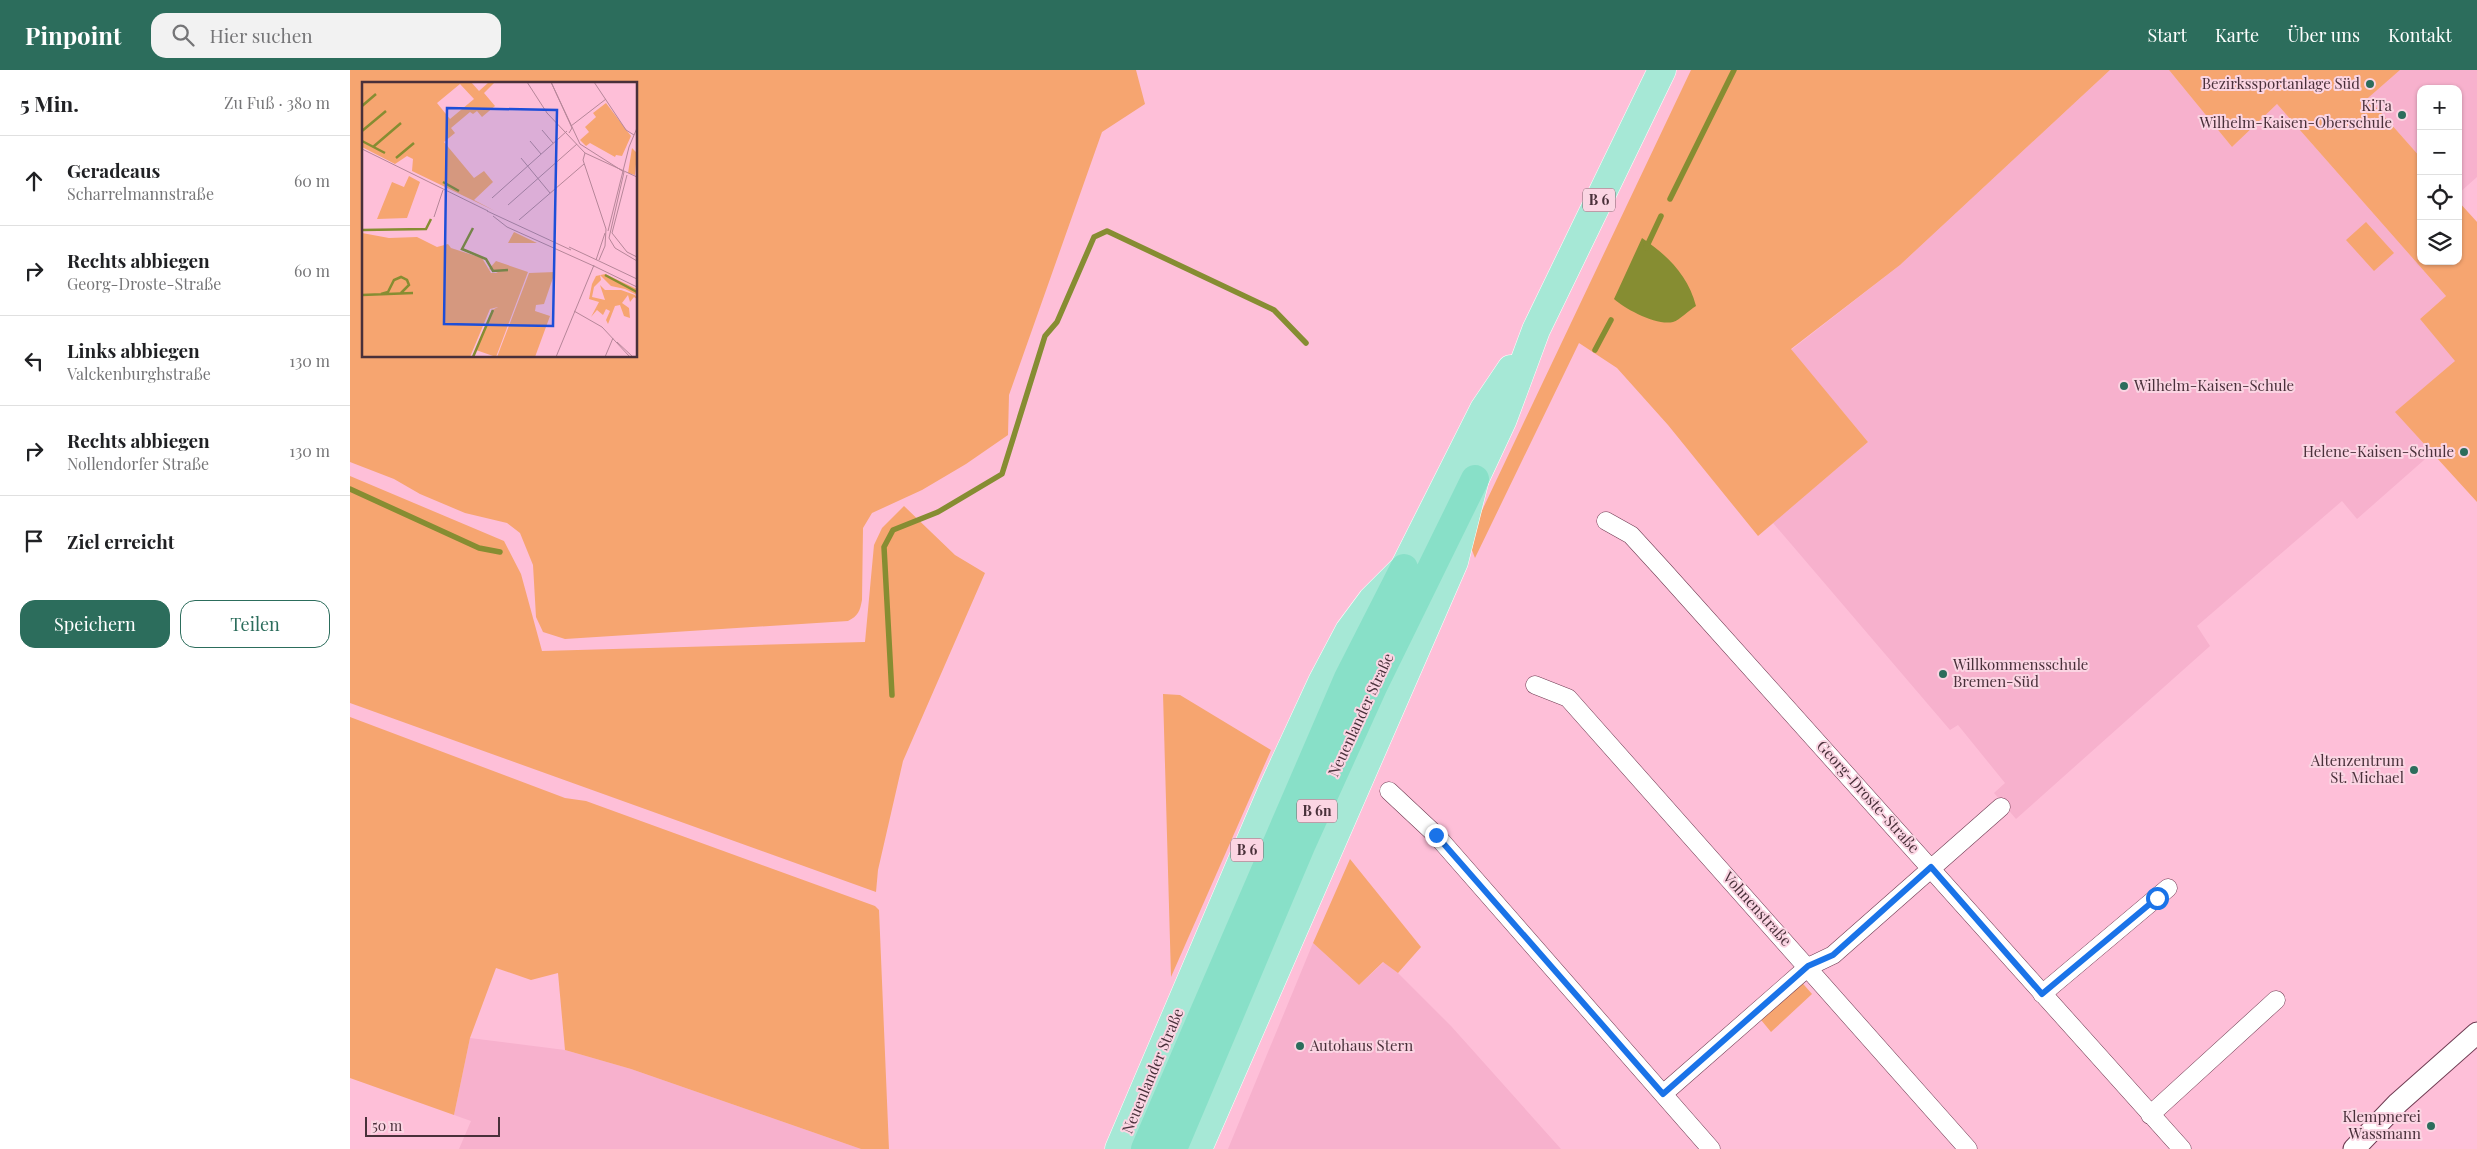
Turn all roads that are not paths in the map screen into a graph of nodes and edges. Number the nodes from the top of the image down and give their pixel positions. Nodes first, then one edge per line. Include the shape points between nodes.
1 (1662, 70) edge
2 (1536, 330) junction
3 (1474, 479) junction
4 (1606, 521) dead end
5 (1404, 568) junction
6 (1535, 685) dead end
7 (1389, 791) dead end
8 (2001, 807) dead end
9 (1931, 867) junction
10 (2168, 888) dead end
11 (1808, 966) junction
12 (2042, 994) junction
13 (2276, 1000) dead end
14 (2477, 1033) edge
15 (1663, 1094) junction
16 (2150, 1115) junction
17 (1119, 1149) edge
18 (1146, 1149) edge
19 (1173, 1149) edge
20 (1198, 1149) edge
21 (1711, 1149) edge
22 (1968, 1149) edge
23 (2182, 1149) edge
24 (2354, 1149) edge

1 - 2 main road, Neuenlander Straße / B 6
2 - 3 main road, Neuenlander Straße / B 6 via 1503,419
2 - 5 main road, Neuenlander Straße / B 6 via 1484,409
3 - 19 highway, Neuenlander Straße / B 6n via 1325,792
3 - 20 main road, Neuenlander Straße / B 6 via 1454,562
4 - 9 street, Georg-Droste-Straße via 1632,535
5 - 17 main road, Neuenlander Straße / B 6 via 1372,600 1349,631 1322,682 1269,797
5 - 18 highway, Neuenlander Straße / B 6n via 1348,678
6 - 11 street, Vohnenstraße via 1568,698
7 - 15 street via 1436,835
8 - 9 street
9 - 11 street via 1833,955
9 - 12 street, Georg-Droste-Straße
10 - 12 street
11 - 15 street
11 - 22 street, Vohnenstraße via 1832,998
12 - 16 street, Georg-Droste-Straße
13 - 16 street
14 - 24 street via 2398,1103
15 - 21 street
16 - 23 street, Georg-Droste-Straße

